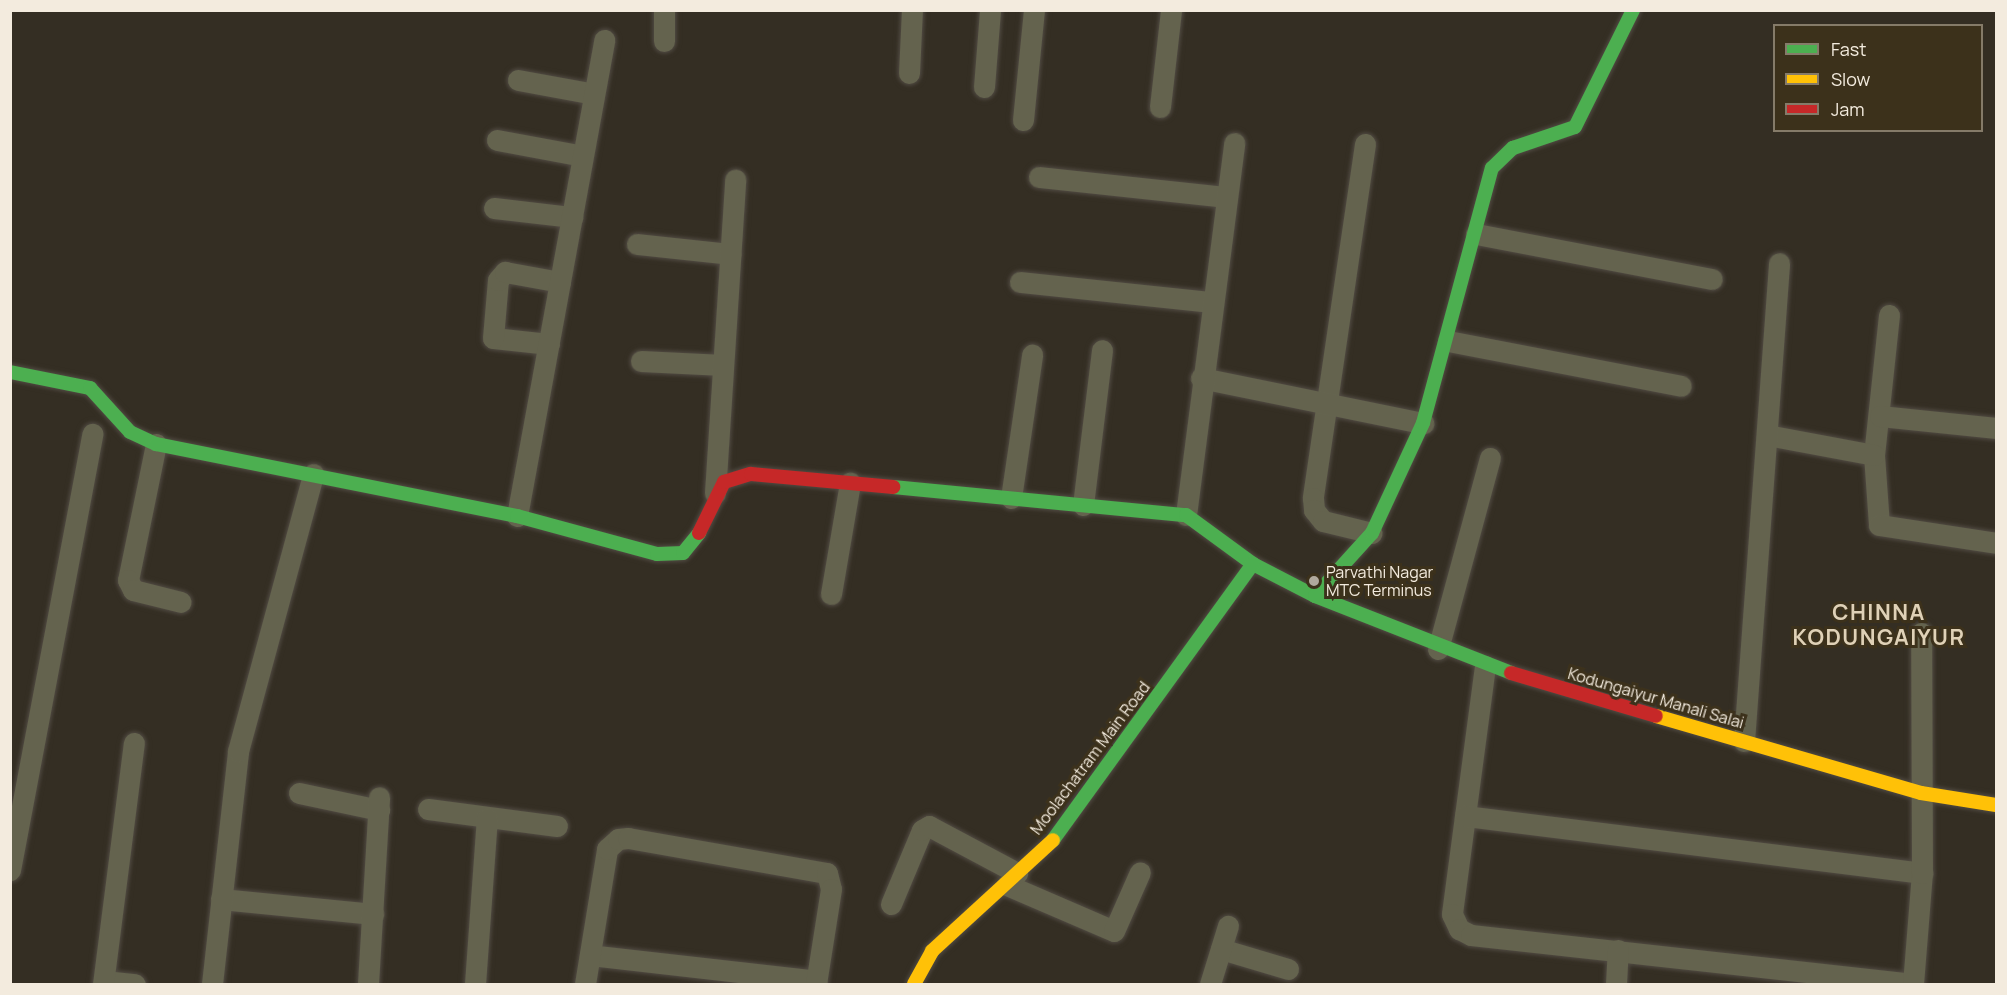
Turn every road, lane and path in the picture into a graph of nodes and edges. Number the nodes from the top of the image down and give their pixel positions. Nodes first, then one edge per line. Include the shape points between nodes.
1 (664, 10) edge
2 (912, 10) edge
3 (990, 10) edge
4 (1034, 10) edge
5 (1171, 10) edge
6 (1634, 10) edge
7 (604, 40) dead end
8 (664, 41) dead end
9 (909, 73) dead end
10 (518, 80) dead end
11 (984, 87) dead end
12 (594, 94) junction
13 (1160, 106) dead end
14 (1023, 120) dead end
15 (497, 140) dead end
16 (1234, 143) dead end
17 (1365, 144) dead end
18 (583, 156) junction
19 (1039, 177) dead end
20 (735, 180) dead end
21 (1226, 197) junction
22 (494, 208) dead end
23 (572, 217) junction
24 (1476, 234) junction
25 (638, 244) dead end
26 (730, 254) junction
27 (1779, 263) dead end
28 (1712, 279) dead end
29 (560, 282) junction
30 (1020, 282) dead end
31 (1210, 302) junction
32 (1889, 315) dead end
33 (1448, 341) junction
34 (549, 344) junction
35 (1102, 350) dead end
36 (1032, 355) dead end
37 (641, 361) dead end
38 (723, 365) junction
39 (10, 372) edge
40 (1201, 378) junction
41 (1681, 386) dead end
42 (1326, 404) junction
43 (1880, 416) junction
44 (1423, 423) junction
45 (1996, 424) edge
46 (92, 434) dead end
47 (1767, 435) junction
48 (156, 444) junction
49 (1874, 455) junction
50 (1490, 458) dead end
51 (313, 474) junction
52 (850, 483) junction
53 (715, 494) junction
54 (1011, 498) junction
55 (1083, 505) junction
56 (1186, 515) junction
57 (518, 516) junction
58 (1372, 533) junction
59 (1996, 543) edge
60 (1253, 564) junction
61 (831, 594) dead end
62 (1315, 596) junction
63 (180, 602) dead end
64 (1921, 633) dead end
65 (1438, 649) junction
66 (1485, 666) junction
67 (1744, 741) junction
68 (134, 743) dead end
69 (299, 793) dead end
70 (1921, 793) junction
71 (1996, 805) edge
72 (428, 809) dead end
73 (1465, 816) junction
74 (487, 818) junction
75 (558, 826) dead end
76 (10, 870) edge
77 (1140, 872) dead end
78 (1922, 873) junction
79 (1012, 879) junction
80 (221, 899) junction
81 (891, 904) dead end
82 (373, 914) junction
83 (1228, 926) dead end
84 (1221, 949) junction
85 (1618, 950) junction
86 (590, 955) junction
87 (1288, 969) dead end
88 (103, 982) edge
89 (816, 983) edge
90 (135, 984) edge
91 (212, 984) edge
92 (368, 984) edge
93 (475, 984) edge
94 (585, 984) edge
95 (914, 984) edge
96 (1210, 984) edge
97 (1616, 984) edge
98 (1913, 984) edge

1 - 8 street
2 - 9 street
3 - 11 street
4 - 14 street
5 - 13 street
6 - 24 street via 1575,127 1513,148 1492,168
7 - 12 street
10 - 12 street
12 - 18 street
15 - 18 street
16 - 21 street
17 - 42 street
18 - 23 street
19 - 21 street
20 - 26 street
21 - 31 street
22 - 23 street
23 - 29 street
24 - 28 street
24 - 33 street
25 - 26 street
26 - 38 street
27 - 47 street
29 - 34 street
29 - 34 street via 505,272 498,280 493,338
30 - 31 street
31 - 40 street
32 - 43 street
33 - 41 street
33 - 44 street
34 - 57 street
35 - 55 street
36 - 54 street
37 - 38 street
38 - 53 street
39 - 48 street via 90,388 130,432
40 - 42 street
40 - 56 street
42 - 44 street
42 - 58 street via 1314,510 1323,521
43 - 45 street
43 - 49 street
44 - 58 street
46 - 76 street
47 - 49 street
47 - 67 street
48 - 51 street
48 - 63 street via 128,580 133,590
49 - 59 street via 1879,525
50 - 65 street
51 - 57 street
51 - 80 street via 238,751
52 - 53 street via 751,474 724,482
52 - 54 street
52 - 61 street
53 - 57 street via 693,545 671,555
54 - 55 street
55 - 56 street
56 - 60 street, Kodungaiyur Manali Salai
58 - 62 street
60 - 62 street, Kodungaiyur Manali Salai
60 - 79 street, Moolachatram Main Road via 1055,838
62 - 65 street, Kodungaiyur Manali Salai
64 - 70 street
65 - 66 street, Kodungaiyur Manali Salai
66 - 67 street, Kodungaiyur Manali Salai
66 - 73 street
67 - 70 street, Kodungaiyur Manali Salai
68 - 88 street
69 - 82 street via 379,803
70 - 71 street, Kodungaiyur Manali Salai
70 - 78 street
72 - 74 street
73 - 78 street
73 - 85 street via 1452,914 1459,929 1471,935
74 - 75 street
74 - 93 street
77 - 79 street via 1114,931
78 - 98 street
79 - 81 street via 929,826 922,830
79 - 95 street, Moolachatram Main Road via 933,951
80 - 82 street
80 - 91 street
82 - 92 street
83 - 84 street
84 - 87 street
84 - 96 street
85 - 97 street
85 - 98 street
86 - 89 street
86 - 89 street via 608,849 618,839 628,838 826,873 831,889
86 - 94 street
88 - 90 street

